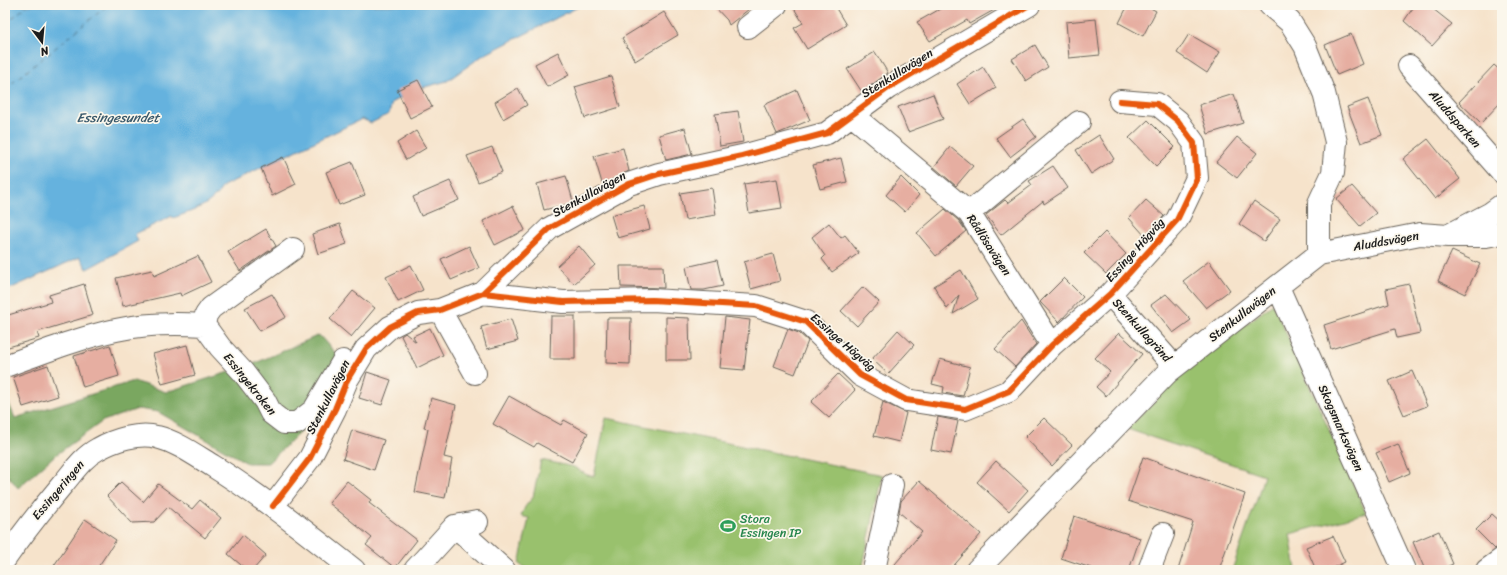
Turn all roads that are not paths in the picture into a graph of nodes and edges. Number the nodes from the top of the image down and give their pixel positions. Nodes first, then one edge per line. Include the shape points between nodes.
1 (776, 5) edge
2 (1029, 5) edge
3 (1270, 5) edge
4 (748, 27) dead end
5 (1409, 66) dead end
6 (1120, 101) dead end
7 (852, 115) junction
8 (1079, 122) dead end
9 (1502, 172) edge
10 (1502, 205) edge
11 (969, 213) junction
12 (1502, 233) edge
13 (1448, 236) junction
14 (293, 249) dead end
15 (1319, 254) junction
16 (1278, 287) junction
17 (482, 293) junction
18 (1110, 294) junction
19 (440, 310) junction
20 (204, 325) junction
21 (1052, 345) junction
22 (366, 349) junction
23 (5, 366) edge
24 (1174, 366) junction
25 (475, 373) dead end
26 (892, 485) dead end
27 (272, 506) junction
28 (477, 522) dead end
29 (455, 526) junction
30 (1163, 534) dead end
31 (5, 559) edge
32 (1502, 559) edge
33 (354, 570) edge
34 (415, 570) edge
35 (504, 570) edge
36 (874, 570) edge
37 (977, 570) edge
38 (1149, 570) edge
39 (1404, 570) edge
40 (1487, 570) edge

1 - 4 street
2 - 7 street, Stenkullavägen via 888,88
3 - 15 street via 1290,22 1305,46 1324,93 1336,142 1333,173 1319,203
5 - 9 street, Aluddsparken
6 - 18 street, Essinge Högväg via 1157,104 1178,121 1194,143 1196,178 1176,220
7 - 11 street, Rådlösavägen
7 - 17 street, Stenkullavägen via 827,133 742,156 659,174 629,184 550,228
8 - 11 street
10 - 13 street
11 - 21 street, Rådlösavägen
12 - 13 street, Aluddsvägen via 1486,236
13 - 15 street, Aluddsvägen via 1420,234
14 - 20 street via 210,308
15 - 16 street, Stenkullavägen
16 - 24 street, Stenkullavägen
16 - 39 street, Skogsmarksvägen
17 - 19 street, Stenkullavägen
17 - 21 street, Essinge Högväg via 563,302 652,300 756,306 806,322 860,375 906,400 965,408 1009,391
18 - 21 street, Essinge Högväg
18 - 24 street, Stenkullagränd
19 - 22 street, Stenkullavägen via 418,313 390,327
19 - 25 street
20 - 22 street, Essingekroken via 243,372 271,413 284,423 297,423 314,410 340,364 351,352
20 - 23 street via 176,323 116,330 60,346
22 - 27 street, Stenkullavägen via 347,380 310,458
24 - 37 street, Stenkullavägen
26 - 36 street
27 - 31 street, Essingeringen via 190,452 156,436 143,435 99,448 84,459
27 - 33 street, Essingeringen
28 - 29 street
29 - 34 street
29 - 35 street
30 - 38 street
32 - 40 street

